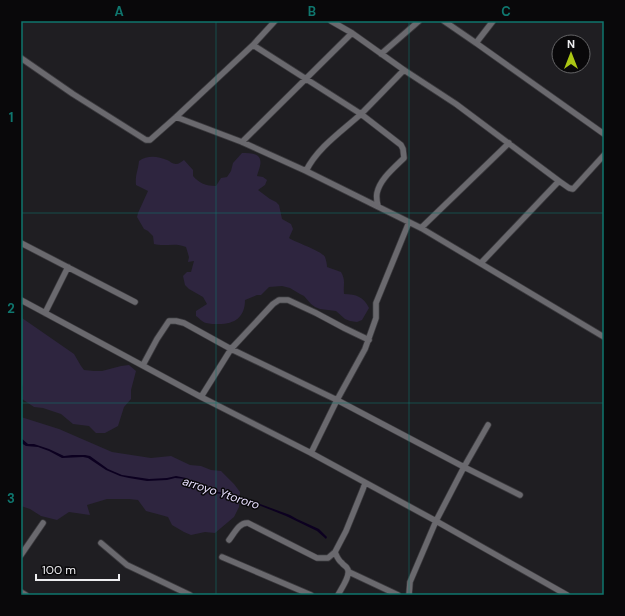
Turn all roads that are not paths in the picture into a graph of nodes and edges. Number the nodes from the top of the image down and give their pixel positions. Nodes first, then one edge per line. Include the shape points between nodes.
1 (275, 21) edge
2 (331, 21) edge
3 (419, 21) edge
4 (444, 21) edge
5 (493, 21) edge
6 (352, 33) junction
7 (476, 43) junction
8 (253, 45) junction
9 (381, 54) junction
10 (21, 58) edge
11 (404, 70) junction
12 (305, 79) junction
13 (361, 114) junction
14 (176, 117) junction
15 (604, 134) edge
16 (242, 142) junction
17 (509, 143) junction
18 (604, 155) edge
19 (306, 171) junction
20 (558, 181) junction
21 (378, 206) junction
22 (409, 222) junction
23 (421, 228) junction
24 (21, 243) edge
25 (481, 263) junction
26 (68, 267) junction
27 (21, 300) edge
28 (135, 302) dead end
29 (45, 313) junction
30 (604, 337) edge
31 (369, 340) junction
32 (231, 349) junction
33 (143, 365) junction
34 (202, 397) junction
35 (337, 400) junction
36 (488, 425) dead end
37 (311, 453) junction
38 (464, 467) junction
39 (365, 483) junction
40 (520, 495) dead end
41 (436, 521) junction
42 (43, 523) dead end
43 (229, 540) dead end
44 (101, 544) dead end
45 (335, 552) junction
46 (21, 555) edge
47 (222, 557) dead end
48 (349, 572) junction
49 (21, 592) edge
50 (564, 594) edge
51 (26, 595) edge
52 (190, 595) edge
53 (311, 595) edge
54 (338, 595) edge
55 (398, 595) edge
56 (409, 595) edge

1 - 8 street
2 - 6 street
3 - 9 street
4 - 7 street
5 - 7 street
6 - 9 street
6 - 12 street
7 - 15 street
8 - 12 street
8 - 14 street
9 - 11 street
10 - 14 street via 146,140 150,140
11 - 13 street
11 - 17 street
12 - 13 street
12 - 16 street
13 - 19 street via 312,159
13 - 21 street via 398,142 403,149 404,158 380,184 376,198
14 - 16 street
16 - 19 street
17 - 20 street
17 - 23 street
18 - 20 street via 573,189
19 - 21 street
20 - 25 street
21 - 22 street
22 - 23 street
22 - 31 street via 376,303 376,318
23 - 25 street
24 - 26 street
25 - 30 street
26 - 28 street
26 - 29 street
27 - 29 street
29 - 33 street
31 - 32 street via 288,300 279,300
31 - 35 street
32 - 33 street via 184,323 169,321
32 - 34 street
32 - 35 street
33 - 34 street
34 - 37 street
35 - 37 street
35 - 38 street
36 - 38 street
37 - 39 street
38 - 40 street
38 - 41 street
39 - 41 street
39 - 45 street
41 - 50 street
41 - 56 street via 410,582
42 - 46 street
43 - 45 street via 245,522 317,558 328,558
44 - 52 street via 127,565
45 - 48 street
47 - 53 street
48 - 54 street
48 - 55 street
49 - 51 street

